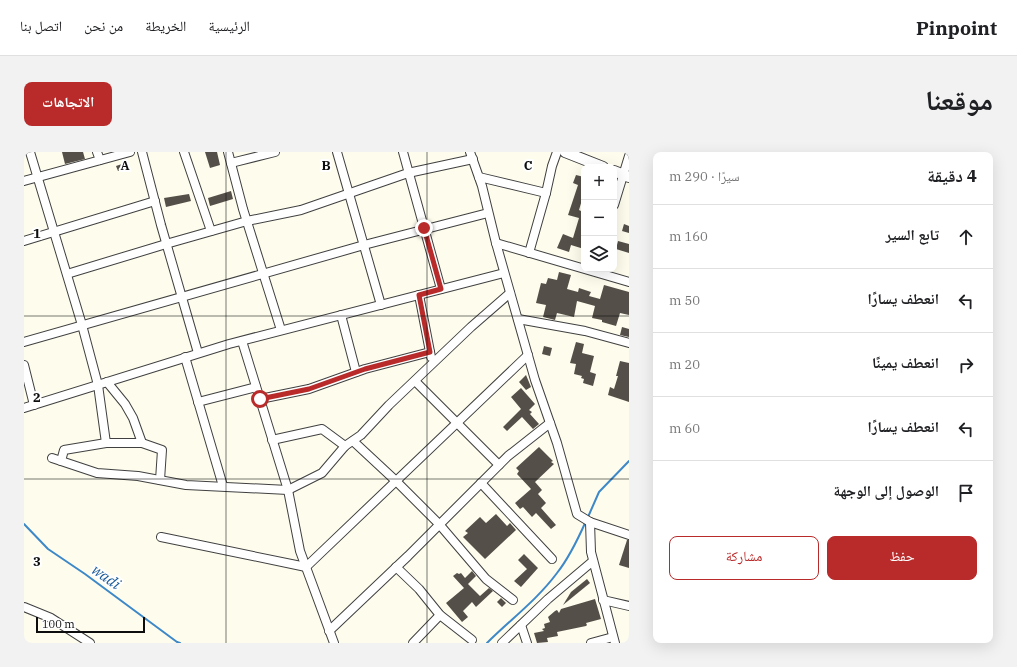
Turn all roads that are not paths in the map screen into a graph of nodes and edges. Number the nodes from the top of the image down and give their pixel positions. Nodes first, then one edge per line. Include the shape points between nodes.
1 (30, 152) edge
2 (130, 152) edge
3 (142, 152) edge
4 (184, 152) edge
5 (228, 152) edge
6 (275, 152) edge
7 (337, 152) edge
8 (402, 152) edge
9 (557, 152) edge
10 (565, 152) edge
11 (99, 156) edge
12 (472, 156) edge
13 (629, 156) edge
14 (231, 163) junction
15 (595, 164) edge
16 (408, 172) junction
17 (622, 175) edge
18 (479, 177) junction
19 (37, 178) junction
20 (24, 181) edge
21 (349, 193) junction
22 (546, 194) junction
23 (615, 200) edge
24 (155, 201) junction
25 (488, 213) junction
26 (247, 221) junction
27 (424, 228) junction
28 (211, 231) junction
29 (54, 232) junction
30 (24, 241) edge
31 (496, 243) junction
32 (166, 244) junction
33 (364, 245) junction
34 (529, 253) junction
35 (581, 267) edge
36 (598, 272) edge
37 (263, 273) junction
38 (504, 273) junction
39 (67, 274) junction
40 (629, 282) edge
41 (441, 289) junction
42 (510, 293) junction
43 (419, 295) junction
44 (181, 297) junction
45 (381, 305) junction
46 (341, 315) junction
47 (518, 319) junction
48 (82, 326) junction
49 (281, 330) junction
50 (242, 341) junction
51 (24, 342) edge
52 (629, 343) edge
53 (430, 352) junction
54 (198, 353) junction
55 (528, 355) junction
56 (184, 357) junction
57 (433, 364) junction
58 (24, 365) edge
59 (356, 372) junction
60 (415, 381) junction
61 (106, 382) junction
62 (98, 385) junction
63 (256, 387) junction
64 (260, 399) junction
65 (198, 402) junction
66 (34, 405) junction
67 (24, 408) edge
68 (456, 423) junction
69 (550, 423) junction
70 (272, 440) junction
71 (353, 441) junction
72 (106, 443) junction
73 (142, 443) junction
74 (345, 446) junction
75 (52, 458) dead end
76 (61, 460) junction
77 (499, 465) junction
78 (160, 480) junction
79 (396, 481) junction
80 (481, 483) junction
81 (223, 486) junction
82 (288, 490) junction
83 (590, 522) junction
84 (440, 524) junction
85 (629, 535) edge
86 (161, 537) dead end
87 (552, 559) dead end
88 (593, 561) junction
89 (306, 567) junction
90 (396, 567) junction
91 (513, 600) dead end
92 (603, 600) junction
93 (629, 606) edge
94 (24, 608) edge
95 (440, 615) junction
96 (521, 624) junction
97 (329, 631) junction
98 (472, 640) dead end
99 (614, 640) edge
100 (90, 643) edge
101 (334, 643) edge
102 (413, 643) edge
103 (502, 643) edge
104 (527, 643) edge
105 (591, 643) edge

1 - 19 street
2 - 11 street
3 - 24 street
4 - 28 street
5 - 14 street
6 - 14 street
7 - 21 street
8 - 16 street
9 - 22 street
10 - 15 street
11 - 19 street
12 - 16 street
12 - 18 street
13 - 17 street
14 - 26 street
16 - 21 street
16 - 27 street
17 - 23 street
18 - 22 street
18 - 25 street
19 - 20 street
19 - 29 street
21 - 26 street via 301,210
21 - 33 street
22 - 34 street
24 - 29 street
24 - 32 street
25 - 27 street
25 - 31 street
26 - 28 street
26 - 37 street
27 - 33 street
27 - 41 street
28 - 32 street
29 - 30 street
29 - 39 street
31 - 34 street
31 - 38 street
32 - 39 street
32 - 44 street
33 - 37 street
33 - 45 street
34 - 35 street
36 - 40 street
37 - 44 street
37 - 49 street
38 - 41 street
38 - 42 street
39 - 48 street
41 - 43 street
42 - 47 street
42 - 57 street
43 - 45 street
43 - 53 street
44 - 48 street
44 - 54 street
45 - 46 street
46 - 49 street
46 - 59 street
47 - 52 street via 585,330
47 - 55 street
48 - 51 street
48 - 62 street
49 - 50 street
50 - 54 street
50 - 63 street
53 - 57 street
53 - 59 street
54 - 56 street
55 - 68 street
55 - 69 street
56 - 61 street
56 - 65 street
57 - 60 street
58 - 66 street
59 - 64 street via 309,389
60 - 68 street
60 - 71 street
61 - 62 street
61 - 73 street via 125,404
62 - 66 street
62 - 72 street
63 - 64 street
63 - 65 street
64 - 70 street
65 - 81 street
66 - 67 street
68 - 77 street
68 - 79 street
69 - 77 street
69 - 83 street via 578,514
70 - 74 street via 322,429
70 - 82 street
71 - 74 street
71 - 79 street
72 - 73 street
72 - 76 street via 64,450
73 - 78 street via 162,450
74 - 82 street via 322,473
75 - 76 street
76 - 78 street via 97,472
77 - 80 street
78 - 81 street via 186,485
79 - 84 street
79 - 89 street
80 - 84 street
80 - 87 street
81 - 82 street
82 - 89 street via 300,551
83 - 85 street
83 - 88 street
84 - 90 street
84 - 91 street via 486,579
86 - 89 street
88 - 92 street
88 - 96 street
89 - 97 street
90 - 95 street via 419,589
90 - 97 street
92 - 93 street
92 - 99 street
94 - 100 street via 51,618
95 - 98 street
95 - 102 street
96 - 103 street
96 - 104 street
97 - 101 street
99 - 105 street

